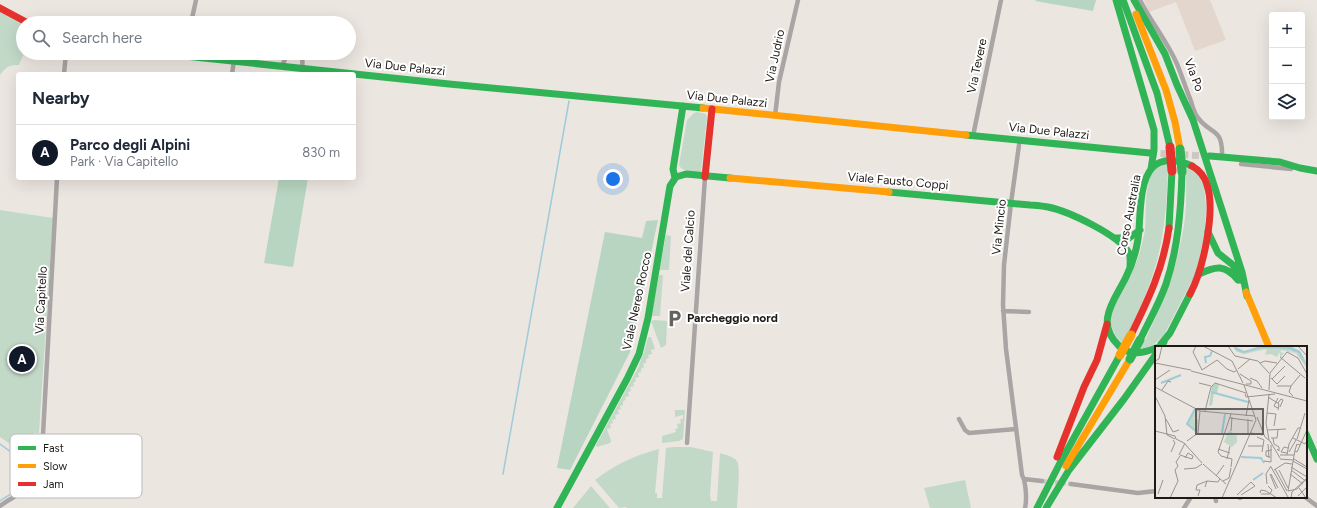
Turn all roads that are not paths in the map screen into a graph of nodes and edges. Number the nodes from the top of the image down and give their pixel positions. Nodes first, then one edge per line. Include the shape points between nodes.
1 (196, 0) edge
2 (798, 0) edge
3 (1001, 0) edge
4 (1116, 0) edge
5 (1123, 0) edge
6 (1130, 0) edge
7 (1134, 0) edge
8 (1140, 0) edge
9 (0, 8) edge
10 (193, 16) edge
11 (16, 17) edge
12 (65, 60) edge
13 (227, 60) edge
14 (284, 60) edge
15 (302, 60) edge
16 (234, 61) junction
17 (282, 66) junction
18 (302, 68) junction
19 (64, 72) edge
20 (232, 72) edge
21 (342, 72) edge
22 (356, 73) edge
23 (1177, 86) junction
24 (683, 106) junction
25 (712, 109) junction
26 (775, 116) junction
27 (973, 136) junction
28 (1020, 145) dead end
29 (1150, 154) tunnel mouth
30 (1210, 156) tunnel mouth
31 (1222, 156) junction
32 (1241, 164) dead end
33 (1294, 166) junction
34 (1151, 169) junction
35 (1317, 171) edge
36 (705, 177) junction
37 (675, 178) junction
38 (57, 180) edge
39 (1207, 184) junction
40 (1011, 203) junction
41 (1140, 230) junction
42 (1208, 232) junction
43 (1113, 238) junction
44 (1130, 268) junction
45 (1199, 274) junction
46 (1247, 296) junction
47 (1003, 311) junction
48 (1029, 312) dead end
49 (1107, 324) junction
50 (1160, 346) edge
51 (1269, 346) edge
52 (1155, 348) edge
53 (1155, 355) edge
54 (959, 419) dead end
55 (1016, 429) junction
56 (43, 434) edge
57 (1307, 436) edge
58 (687, 444) dead end
59 (1317, 459) edge
60 (1024, 479) junction
61 (1044, 483) junction
62 (1071, 484) tunnel mouth
63 (1155, 491) edge
64 (12, 498) edge
65 (1190, 498) edge
66 (1306, 498) edge
67 (0, 506) edge
68 (1317, 506) edge
69 (557, 508) edge
70 (1025, 508) edge
71 (1037, 508) edge
72 (1046, 508) edge
73 (1184, 508) edge

1 - 10 street
2 - 26 street, Via Judrio via 779,82
3 - 27 street, Via Tevere
4 - 34 main road via 1154,130
5 - 61 main road, bridge via 1157,93 1170,147 1172,171 1168,237 1155,284 1131,335
6 - 72 main road, bridge via 1166,90 1175,122 1182,172 1180,226 1173,261 1159,301 1130,359 1062,472
7 - 23 main road via 1165,54
8 - 31 street, Via Po via 1177,64 1196,115 1221,139
9 - 11 main road
12 - 19 street
13 - 16 main road, Via Due Palazzi
14 - 17 street
15 - 18 street
16 - 17 main road, Via Due Palazzi
16 - 20 street
17 - 18 main road, Via Due Palazzi
18 - 21 main road, Via Due Palazzi
22 - 24 main road, Via Due Palazzi
23 - 39 main road
23 - 46 main road via 1193,120 1242,272
24 - 25 main road, Via Due Palazzi
24 - 37 main road, Viale Nereo Rocco via 673,169
25 - 26 main road, Via Due Palazzi
25 - 36 main road, Viale del Calcio
26 - 27 main road, Via Due Palazzi
27 - 29 main road, Via Due Palazzi
28 - 40 street, Via Mincio
30 - 31 main road
31 - 33 main road via 1280,162
32 - 33 street via 1291,169
33 - 35 main road
34 - 39 main road, Corso Australia via 1165,161 1176,160 1196,168
34 - 41 main road, Corso Australia via 1144,187
36 - 37 main road, Viale Fausto Coppi via 686,174
36 - 40 main road, Viale Fausto Coppi
36 - 58 street, Viale del Calcio
37 - 69 main road, Viale Nereo Rocco via 669,190 648,318 639,354 628,379
38 - 56 street, Via Capitello
39 - 42 main road, Corso Australia via 1210,204
40 - 43 main road, Viale Fausto Coppi via 1043,206 1061,211
40 - 47 street, Via Mincio via 1004,270
41 - 43 main road via 1129,238
41 - 44 main road, Corso Australia
42 - 45 main road, Corso Australia
42 - 46 main road via 1218,253 1233,265 1243,282
43 - 44 main road, Viale Fausto Coppi via 1128,252
44 - 49 main road, Corso Australia via 1108,309
45 - 46 main road via 1209,269 1225,268 1231,271
45 - 50 main road, Corso Australia via 1173,328
46 - 51 main road
47 - 48 street
47 - 55 street, Via Mincio
49 - 52 main road, Corso Australia via 1111,337 1129,352 1140,353
49 - 61 main road via 1097,360
53 - 72 main road via 1069,470
54 - 55 street via 969,433
55 - 60 street, Via Mincio
57 - 59 main road
60 - 61 street
60 - 70 street, Via Mincio
61 - 71 main road
62 - 63 street via 1138,493
64 - 67 street, Via Capitello
65 - 73 street
66 - 68 street

